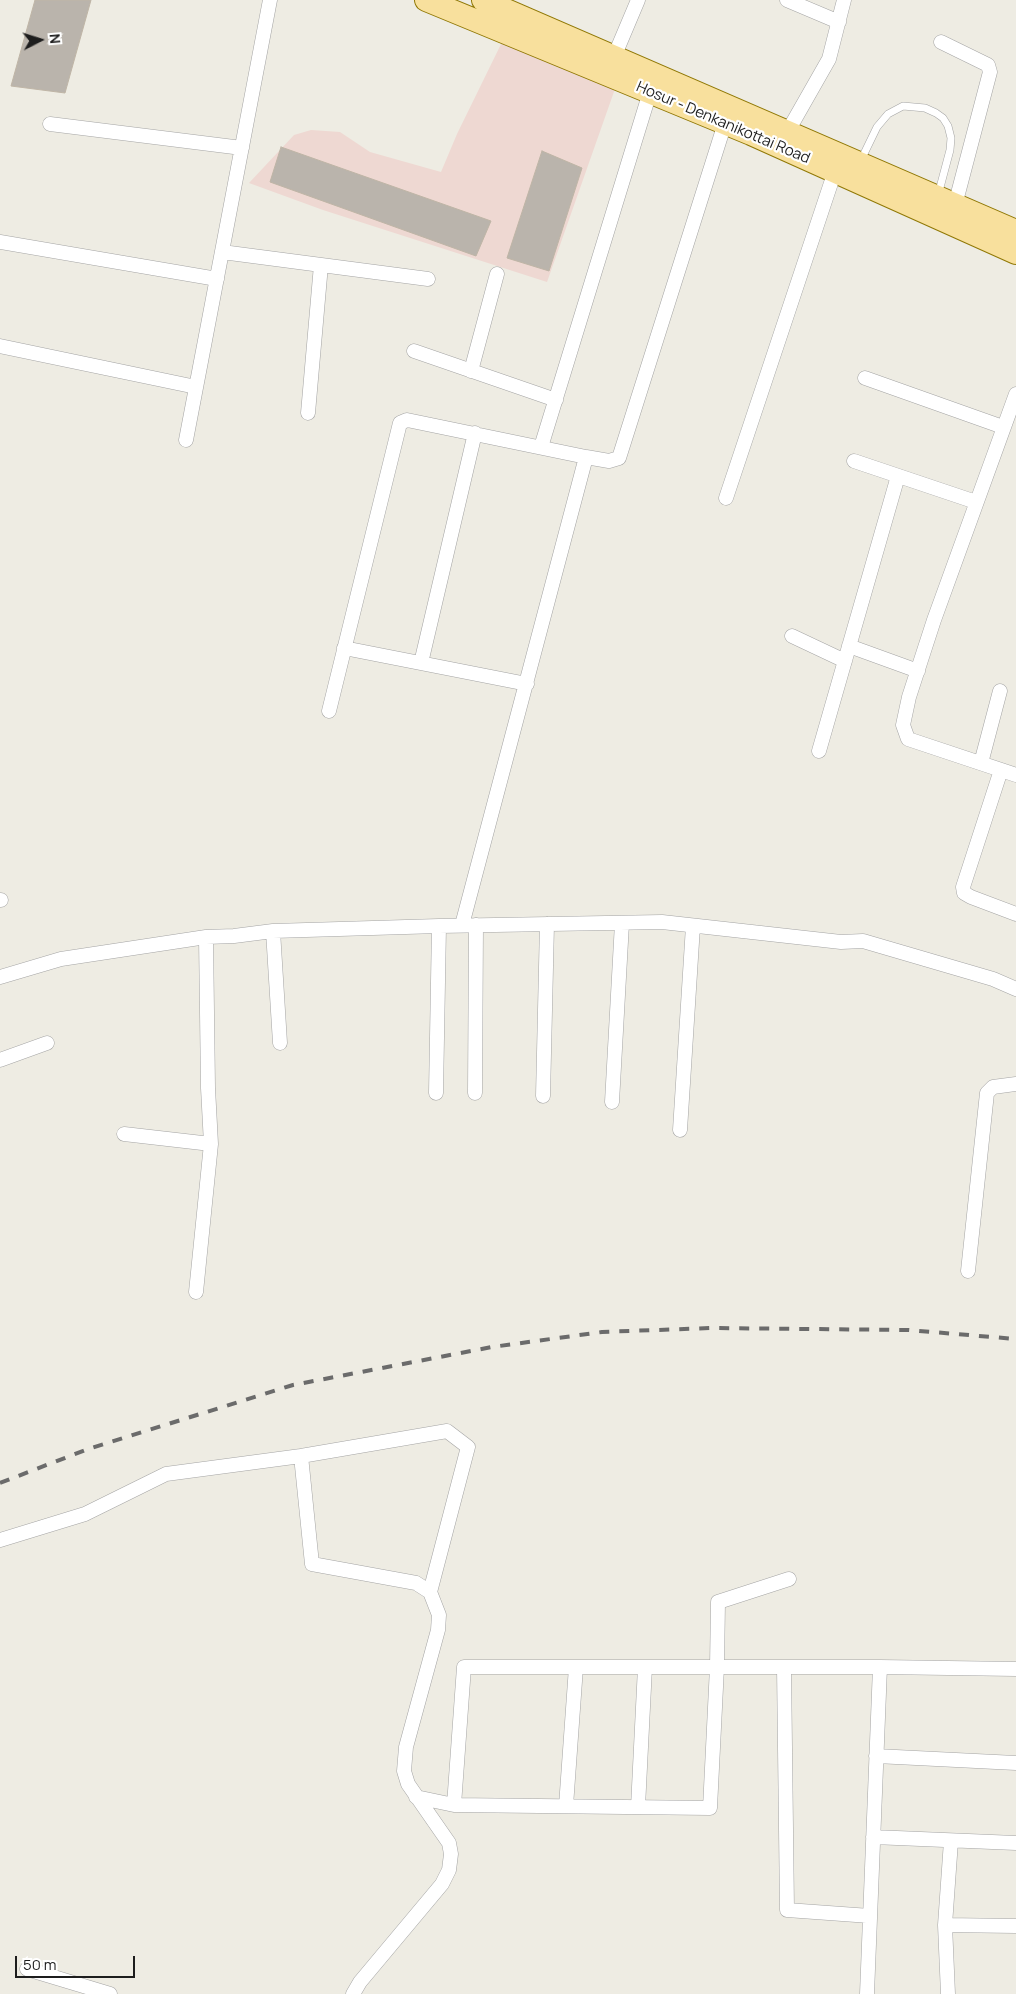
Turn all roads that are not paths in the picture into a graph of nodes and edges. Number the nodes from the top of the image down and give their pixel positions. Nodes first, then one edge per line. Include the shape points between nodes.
1 (270, 0) edge
2 (426, 0) edge
3 (483, 0) edge
4 (638, 0) edge
5 (787, 0) edge
6 (844, 0) edge
7 (839, 22) junction
8 (941, 42) dead end
9 (611, 66) junction
10 (650, 92) junction
11 (726, 123) junction
12 (50, 124) dead end
13 (788, 131) junction
14 (242, 148) junction
15 (860, 163) junction
16 (835, 171) junction
17 (941, 205) junction
18 (1016, 231) edge
19 (0, 242) edge
20 (222, 252) junction
21 (1016, 253) edge
22 (322, 265) junction
23 (497, 274) dead end
24 (217, 279) junction
25 (428, 279) dead end
26 (0, 346) edge
27 (414, 351) dead end
28 (471, 371) junction
29 (864, 378) dead end
30 (196, 387) junction
31 (1016, 394) edge
32 (556, 400) junction
33 (308, 413) dead end
34 (1003, 427) junction
35 (475, 433) junction
36 (186, 440) dead end
37 (542, 447) junction
38 (586, 457) junction
39 (854, 461) dead end
40 (898, 476) junction
41 (726, 498) dead end
42 (976, 502) junction
43 (792, 636) dead end
44 (849, 646) junction
45 (344, 648) junction
46 (845, 661) junction
47 (421, 663) junction
48 (918, 671) junction
49 (527, 684) junction
50 (1000, 691) dead end
51 (329, 711) dead end
52 (819, 751) dead end
53 (982, 763) junction
54 (1001, 770) junction
55 (1016, 775) edge
56 (1016, 914) edge
57 (622, 923) junction
58 (547, 924) junction
59 (469, 925) junction
60 (439, 926) junction
61 (693, 926) junction
62 (273, 931) junction
63 (206, 937) junction
64 (0, 977) edge
65 (1016, 989) edge
66 (47, 1043) dead end
67 (280, 1043) dead end
68 (0, 1060) edge
69 (1016, 1084) edge
70 (436, 1093) dead end
71 (475, 1093) dead end
72 (543, 1096) dead end
73 (612, 1102) dead end
74 (680, 1130) dead end
75 (124, 1134) dead end
76 (211, 1144) junction
77 (968, 1271) dead end
78 (196, 1292) dead end
79 (301, 1456) junction
80 (0, 1540) edge
81 (789, 1579) dead end
82 (430, 1592) junction
83 (576, 1667) junction
84 (645, 1667) junction
85 (717, 1667) junction
86 (784, 1667) junction
87 (880, 1667) junction
88 (1016, 1669) edge
89 (876, 1756) junction
90 (1016, 1763) edge
91 (416, 1797) junction
92 (454, 1805) junction
93 (566, 1806) junction
94 (638, 1807) junction
95 (873, 1837) junction
96 (952, 1840) junction
97 (1016, 1843) edge
98 (870, 1916) junction
99 (945, 1925) junction
100 (1016, 1926) edge
101 (27, 1970) dead end
102 (110, 1994) edge
103 (353, 1994) edge
104 (867, 1994) edge
105 (948, 1994) edge

1 - 14 street
2 - 9 main road, Hosur - Denkanikottai Road
3 - 9 main road, Hosur - Denkanikottai Road
4 - 9 street
5 - 7 street
6 - 7 street
7 - 13 street via 829,58
8 - 17 street via 988,65 990,72
9 - 10 main road, Hosur - Denkanikottai Road
9 - 13 main road, Hosur - Denkanikottai Road
10 - 11 main road, Hosur - Denkanikottai Road
10 - 32 street
11 - 16 main road, Hosur - Denkanikottai Road
11 - 38 street via 622,453 615,461
12 - 14 street
13 - 15 main road, Hosur - Denkanikottai Road
14 - 20 street
15 - 17 main road, Hosur - Denkanikottai Road
15 - 17 lane via 874,132 888,114 903,106 936,113 948,126 951,138
16 - 17 main road, Hosur - Denkanikottai Road
16 - 41 street
17 - 18 main road, Hosur - Denkanikottai Road
17 - 21 main road, Hosur - Denkanikottai Road
19 - 24 street
20 - 22 street
20 - 24 street
22 - 25 street
22 - 33 street
23 - 28 street
24 - 30 street
26 - 30 street
27 - 28 street
28 - 32 street
29 - 34 street
30 - 36 street
31 - 34 street
32 - 37 street
34 - 42 street
35 - 37 street
35 - 45 street via 407,420 398,425
35 - 47 street
37 - 38 street
38 - 49 street
39 - 40 street
40 - 42 street
40 - 44 street
42 - 48 street
43 - 46 street
44 - 46 street
44 - 48 street
45 - 47 street
45 - 51 street
46 - 52 street
47 - 49 street
48 - 53 street via 903,725 908,739
49 - 59 street
50 - 53 street
53 - 54 street
54 - 55 street
54 - 56 street via 963,887 964,893 971,897
57 - 58 street
57 - 61 street via 662,922
57 - 73 street
58 - 59 street
58 - 72 street
59 - 60 street
59 - 71 street
60 - 62 street
60 - 70 street
61 - 65 street via 841,942 863,941 993,979
61 - 74 street
62 - 63 street
62 - 67 street
63 - 64 street via 61,959
63 - 76 street
66 - 68 street
69 - 77 street via 993,1087 987,1093
75 - 76 street
76 - 78 street
79 - 80 street via 166,1474 85,1514
79 - 82 street via 312,1564 416,1583
79 - 82 street via 447,1431 468,1448
81 - 85 street via 718,1602
82 - 91 street via 439,1615 438,1630 404,1760 408,1784
83 - 84 street
83 - 92 street via 464,1667
83 - 93 street
84 - 85 street
84 - 94 street
85 - 86 street
85 - 94 street via 710,1808
86 - 87 street
86 - 98 street via 787,1910
87 - 88 street
87 - 89 street
89 - 90 street
89 - 95 street
91 - 92 street
91 - 103 street via 449,1844 449,1870 442,1884
92 - 93 street
93 - 94 street
95 - 96 street
95 - 98 street
96 - 97 street
96 - 99 street
98 - 104 street
99 - 100 street
99 - 105 street
101 - 102 street

